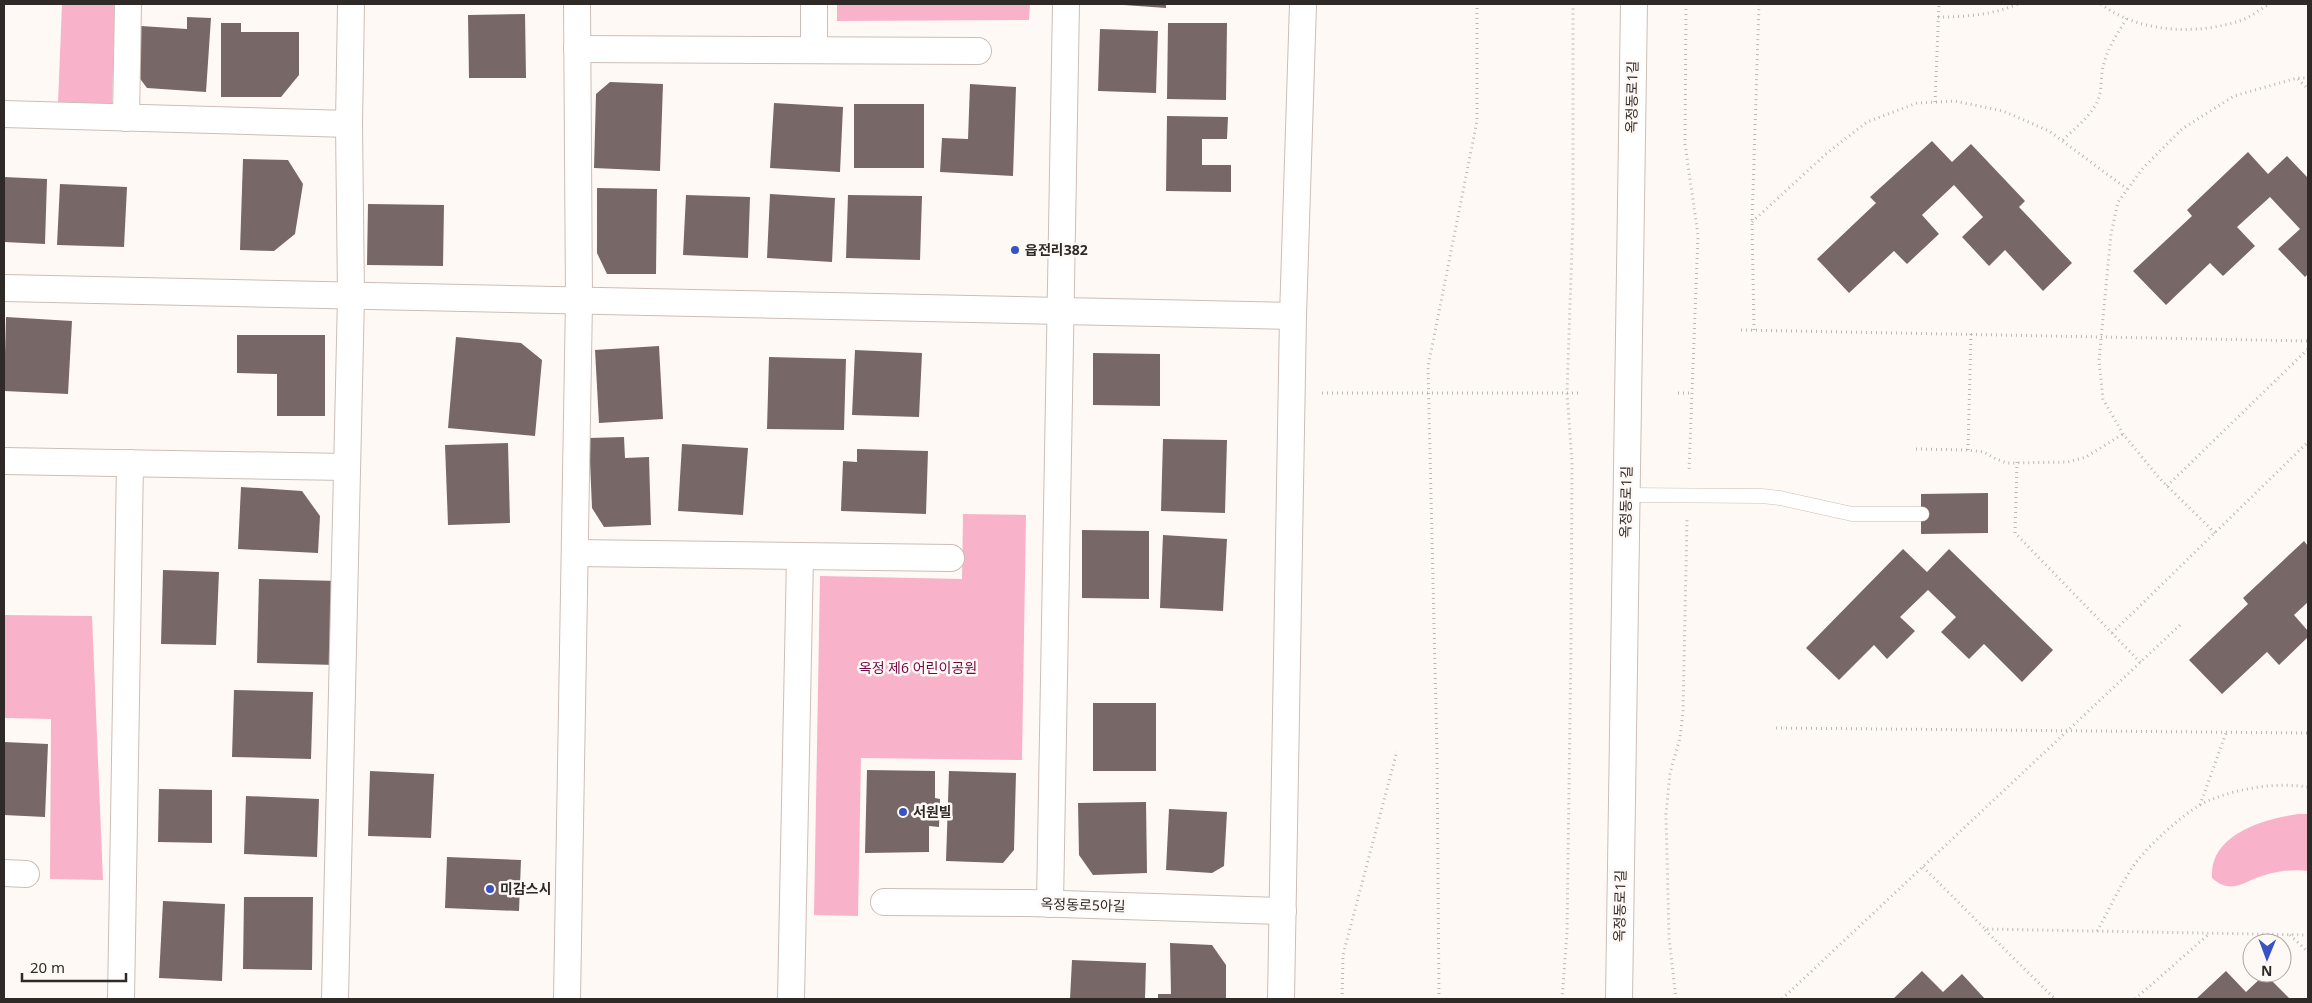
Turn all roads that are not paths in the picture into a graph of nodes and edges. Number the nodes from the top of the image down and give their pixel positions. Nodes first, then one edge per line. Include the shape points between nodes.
1 (128, 4) edge
2 (351, 4) edge
3 (577, 4) edge
4 (814, 4) edge
5 (1066, 4) edge
6 (1303, 4) edge
7 (1634, 4) edge
8 (578, 49) junction
9 (814, 50) junction
10 (978, 51) dead end
11 (4, 114) edge
12 (126, 118) junction
13 (349, 124) junction
14 (4, 288) edge
15 (351, 296) junction
16 (580, 301) junction
17 (1060, 311) junction
18 (1293, 316) junction
19 (4, 461) edge
20 (130, 463) junction
21 (347, 467) junction
22 (1626, 495) junction
23 (1922, 514) dead end
24 (575, 553) junction
25 (800, 557) junction
26 (951, 558) dead end
27 (884, 902) dead end
28 (1050, 904) junction
29 (1283, 911) junction
30 (121, 999) edge
31 (335, 999) edge
32 (567, 999) edge
33 (791, 999) edge
34 (1281, 999) edge
35 (1619, 999) edge

1 - 12 street
2 - 13 street
3 - 8 street
4 - 9 street
5 - 17 street
6 - 18 street
7 - 22 street, 옥정동로1길
8 - 9 street
8 - 16 street
9 - 10 street
11 - 12 street
12 - 13 street
13 - 15 street
14 - 15 street
15 - 16 street
15 - 21 street
16 - 17 street
16 - 24 street
17 - 18 street
17 - 28 street
18 - 29 street
19 - 20 street
20 - 21 street
20 - 30 street
21 - 31 street
22 - 23 lane via 1762,496 1852,514
22 - 35 street, 옥정동로1길
24 - 25 street
24 - 32 street
25 - 26 street
25 - 33 street
27 - 28 street, 옥정동로5아길
28 - 29 street, 옥정동로5아길
29 - 34 street

